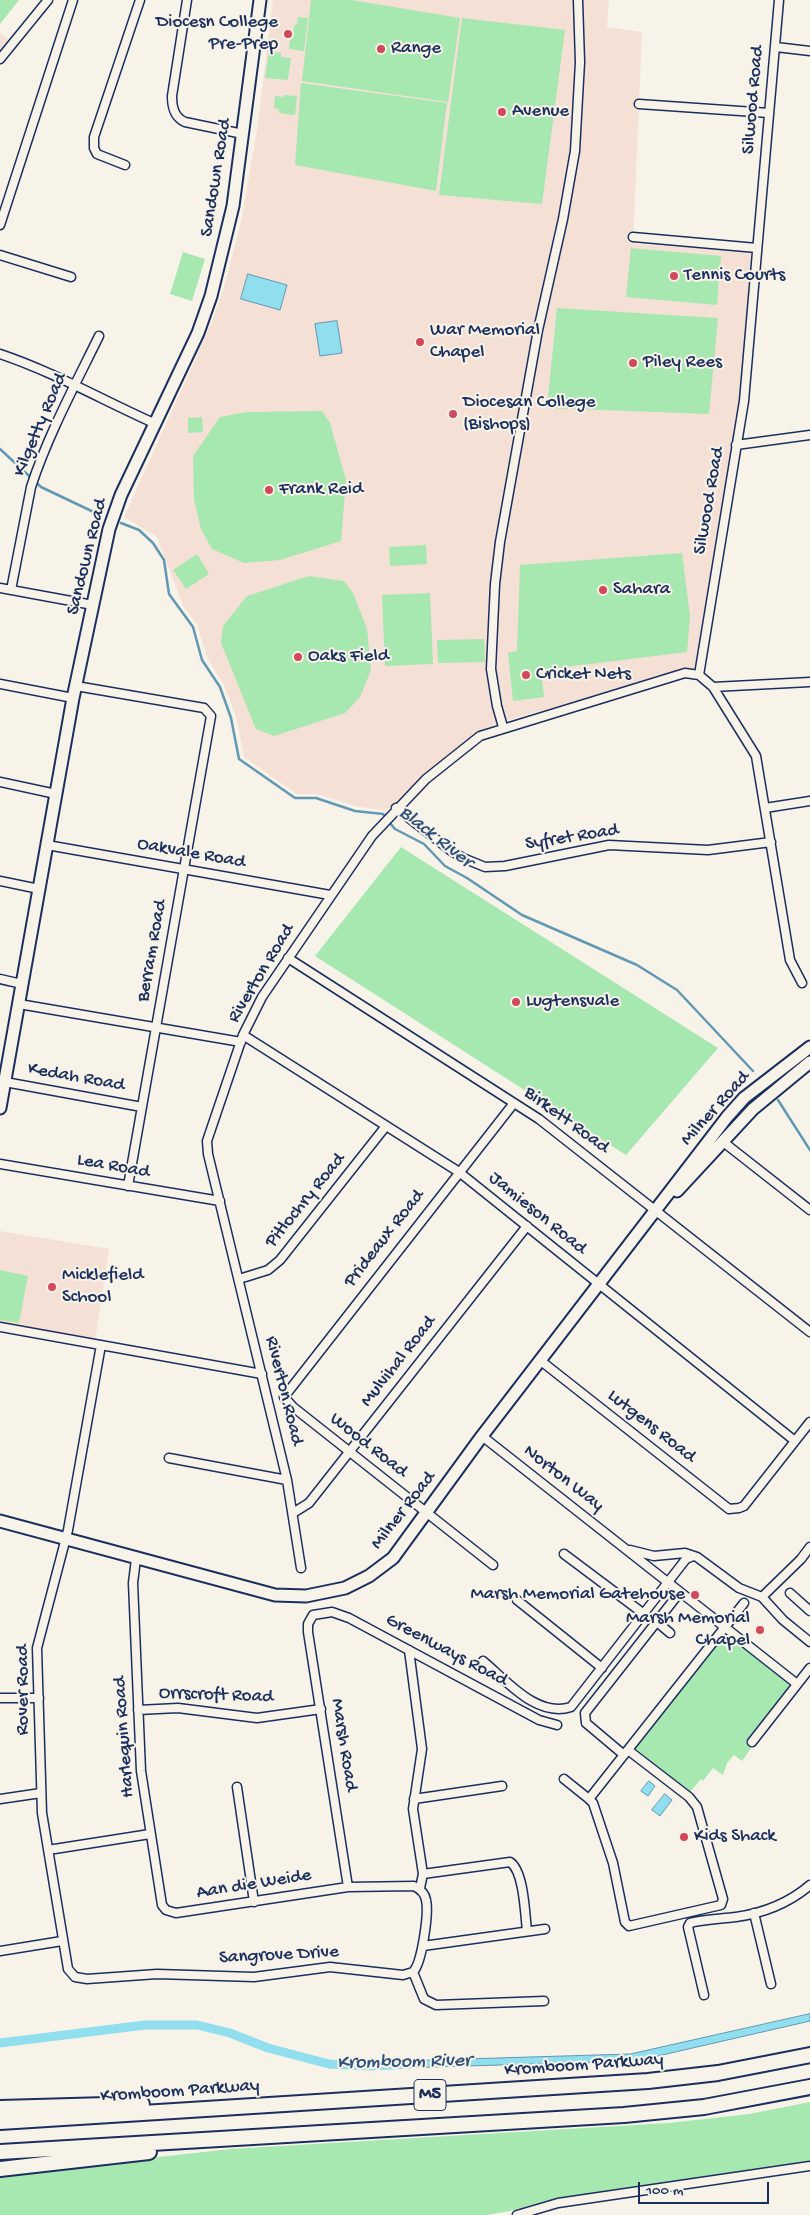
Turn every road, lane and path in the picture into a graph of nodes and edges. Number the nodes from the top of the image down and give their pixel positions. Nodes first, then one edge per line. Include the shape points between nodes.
1 (48, 0) edge
2 (73, 0) edge
3 (140, 0) edge
4 (187, 0) edge
5 (260, 0) edge
6 (578, 0) edge
7 (779, 0) edge
8 (776, 47) junction
9 (810, 51) edge
10 (0, 59) edge
11 (639, 104) dead end
12 (769, 113) junction
13 (243, 134) junction
14 (125, 165) dead end
15 (0, 224) edge
16 (633, 238) dead end
17 (757, 248) junction
18 (0, 254) edge
19 (71, 277) dead end
20 (99, 336) dead end
21 (0, 354) edge
22 (75, 385) junction
23 (156, 424) junction
24 (810, 435) edge
25 (736, 445) junction
26 (0, 588) edge
27 (11, 590) junction
28 (93, 606) junction
29 (699, 675) junction
30 (810, 682) edge
31 (0, 684) edge
32 (76, 686) junction
33 (713, 687) junction
34 (73, 698) junction
35 (504, 727) junction
36 (0, 782) edge
37 (56, 794) junction
38 (810, 801) edge
39 (765, 808) junction
40 (395, 810) junction
41 (771, 842) junction
42 (47, 845) junction
43 (184, 870) junction
44 (0, 881) edge
45 (39, 889) junction
46 (330, 895) junction
47 (288, 958) junction
48 (0, 979) edge
49 (22, 984) junction
50 (802, 984) dead end
51 (18, 1004) junction
52 (156, 1028) junction
53 (242, 1039) junction
54 (810, 1047) edge
55 (810, 1062) edge
56 (4, 1079) edge
57 (514, 1103) junction
58 (142, 1107) junction
59 (0, 1108) edge
60 (386, 1126) junction
61 (722, 1141) junction
62 (0, 1164) edge
63 (459, 1172) junction
64 (128, 1186) junction
65 (220, 1201) junction
66 (659, 1208) junction
67 (810, 1210) edge
68 (527, 1226) junction
69 (239, 1279) junction
70 (599, 1284) junction
71 (0, 1328) edge
72 (810, 1332) edge
73 (101, 1345) junction
74 (541, 1361) junction
75 (262, 1374) junction
76 (284, 1397) junction
77 (269, 1400) junction
78 (810, 1422) edge
79 (482, 1436) junction
80 (795, 1441) junction
81 (350, 1452) junction
82 (169, 1458) dead end
83 (287, 1480) junction
84 (293, 1513) junction
85 (426, 1513) junction
86 (0, 1521) edge
87 (65, 1539) junction
88 (810, 1547) edge
89 (623, 1548) junction
90 (564, 1554) dead end
91 (678, 1554) junction
92 (693, 1556) junction
93 (136, 1559) junction
94 (683, 1564) junction
95 (494, 1565) dead end
96 (301, 1568) dead end
97 (668, 1583) junction
98 (680, 1592) junction
99 (790, 1593) dead end
100 (762, 1597) junction
101 (517, 1600) dead end
102 (744, 1603) dead end
103 (810, 1611) edge
104 (318, 1613) joint
105 (644, 1614) junction
106 (657, 1622) junction
107 (725, 1627) junction
108 (670, 1633) dead end
109 (810, 1642) edge
110 (410, 1650) junction
111 (483, 1661) dead end
112 (602, 1668) junction
113 (810, 1668) edge
114 (797, 1684) junction
115 (0, 1698) edge
116 (38, 1698) junction
117 (138, 1710) junction
118 (321, 1710) junction
119 (557, 1725) dead end
120 (752, 1742) dead end
121 (626, 1752) junction
122 (564, 1779) dead end
123 (502, 1786) dead end
124 (236, 1787) dead end
125 (41, 1792) junction
126 (589, 1798) junction
127 (0, 1799) edge
128 (414, 1799) junction
129 (150, 1834) junction
130 (48, 1850) junction
131 (423, 1874) junction
132 (810, 1885) edge
133 (348, 1887) junction
134 (420, 1888) junction
135 (254, 1902) junction
136 (166, 1910) joint
137 (754, 1913) junction
138 (545, 1929) dead end
139 (527, 1931) junction
140 (62, 1941) junction
141 (423, 1946) junction
142 (0, 1951) edge
143 (414, 1972) junction
144 (75, 1977) joint
145 (771, 1984) dead end
146 (704, 1995) dead end
147 (544, 2000) dead end
148 (809, 2055) edge
149 (810, 2087) edge
150 (791, 2091) junction
151 (810, 2092) edge
152 (237, 2107) junction
153 (0, 2108) edge
154 (0, 2122) edge
155 (309, 2134) junction
156 (0, 2152) edge
157 (810, 2166) edge
158 (0, 2169) edge
159 (541, 2211) edge
160 (517, 2215) edge

1 - 10 street
2 - 15 street
3 - 14 street via 93,144 98,154
4 - 13 street via 172,96 174,110 185,122
5 - 13 main road, Sandown Road
6 - 35 street via 580,62 575,151 538,330 495,584 491,669
7 - 8 street, Silwood Road
8 - 9 street
8 - 12 street, Silwood Road
11 - 12 street
12 - 17 street, Silwood Road
13 - 23 main road, Sandown Road via 233,206 211,296 198,333
16 - 17 street
17 - 25 street, Silwood Road via 746,376
18 - 19 street
20 - 22 street, Kilgetty Road
21 - 22 street
22 - 23 street
22 - 27 street, Kilgetty Road via 31,487
23 - 28 main road, Sandown Road via 114,513
24 - 25 street
25 - 29 street, Silwood Road
26 - 27 street
27 - 28 street
28 - 32 main road, Sandown Road
29 - 33 street
29 - 35 street, Riverton Road via 685,674
30 - 33 street
31 - 34 street
32 - 34 main road, Sandown Road
32 - 43 street, Berram Road via 204,708 210,712
33 - 39 street via 754,751
34 - 37 main road, Sandown Road
35 - 40 street, Riverton Road via 470,742
36 - 37 street
37 - 42 main road, Sandown Road
38 - 39 street
39 - 41 street
40 - 41 street, Syfret Road via 463,858 485,867 506,866 608,845 708,850
40 - 46 street, Riverton Road
41 - 50 street via 790,960
42 - 43 street, Oakvale Road
42 - 45 main road, Sandown Road
43 - 46 street, Oakvale Road
43 - 52 street, Berram Road
44 - 45 street
45 - 49 main road, Sandown Road
46 - 47 street, Riverton Road
47 - 53 street, Riverton Road via 258,1004
47 - 57 street, Birkett Road
48 - 49 street
49 - 51 main road, Sandown Road
51 - 52 street, Jamieson Road
51 - 56 main road, Sandown Road
52 - 53 street, Jamieson Road
52 - 58 street, Berram Road
53 - 60 street, Jamieson Road
53 - 65 street, Riverton Road via 207,1141
54 - 66 main road, Milner Road via 744,1098 682,1174
55 - 61 main road, Milner Road via 753,1108
56 - 58 street, Kedah Road
56 - 59 main road, Sandown Road
57 - 63 street, Prideaux Road
57 - 66 street, Birkett Road
58 - 64 street, Berram Road
60 - 63 street, Jamieson Road
60 - 69 street, Pitlochry Road via 280,1260 268,1270
61 - 66 main road, Milner Road
61 - 67 street
62 - 64 street, Lea Road
63 - 68 street, Jamieson Road
63 - 76 street, Prideaux Road
64 - 65 street, Lea Road
65 - 69 street, Riverton Road
66 - 70 main road, Milner Road
66 - 72 street, Birkett Road
68 - 70 street, Jamieson Road
68 - 81 street, Mulvihal Road
69 - 75 street, Riverton Road
70 - 74 main road, Milner Road
70 - 80 street, Jamieson Road
71 - 73 street
73 - 75 street
73 - 87 street, Rover Road
74 - 79 main road, Milner Road
74 - 80 street, Lutgens Road via 724,1506 734,1509 744,1506
75 - 77 street, Riverton Road
76 - 77 street
76 - 81 street, Wood Road
77 - 83 street, Riverton Road
78 - 80 street
79 - 85 main road, Milner Road
79 - 89 street, Norton Way
81 - 84 street, Mulvihal Road via 309,1504
81 - 85 street, Wood Road
82 - 83 street
83 - 84 street, Riverton Road
84 - 96 street, Riverton Road
85 - 93 main road, Milner Road via 400,1551 382,1567 356,1584 315,1595 262,1593
85 - 95 street, Wood Road
86 - 87 main road, Milner Road
87 - 93 main road, Milner Road
87 - 116 street, Rover Road via 37,1648
88 - 100 street
89 - 91 street via 654,1556
89 - 97 street, Norton Way
90 - 105 street
91 - 92 street
91 - 94 street
92 - 94 street
92 - 100 street via 701,1558 739,1588
93 - 117 street, Harlequin Road via 133,1583
94 - 97 street
97 - 98 street, Norton Way
97 - 105 street
98 - 106 street
98 - 107 street, Norton Way
99 - 103 street
100 - 109 street
101 - 112 street
102 - 107 street
104 - 110 street, Greenways Road via 332,1612 349,1618
104 - 118 street, Marsh Road via 310,1618 308,1624
105 - 112 street
106 - 108 street
106 - 121 street via 584,1716 586,1723
107 - 114 street, Norton Way
107 - 121 street
110 - 119 street, Greenways Road via 539,1720
110 - 128 street via 422,1749
111 - 112 street via 528,1698 553,1710 575,1704
113 - 114 street
114 - 120 street
115 - 116 street
116 - 125 street, Rover Road
117 - 118 street, Orrscroft Road via 178,1708 257,1718
117 - 129 street, Harlequin Road
118 - 133 street, Marsh Road
121 - 126 street
121 - 126 street via 689,1797 697,1807 721,1905 628,1926 613,1863
122 - 126 street
123 - 128 street
124 - 135 street
125 - 127 street
125 - 130 street, Rover Road
128 - 131 street
129 - 130 street
129 - 136 street, Harlequin Road via 160,1897
130 - 140 street, Rover Road
131 - 134 street
131 - 139 street via 510,1862 519,1876
132 - 137 street via 781,1905
133 - 134 street
133 - 135 street, Aan die Weide
134 - 141 street via 427,1904
135 - 136 street, Aan die Weide via 176,1913
137 - 145 street
137 - 146 street via 689,1925
138 - 139 street
139 - 141 street
140 - 142 street
140 - 144 street, Rover Road via 66,1964
141 - 143 street via 421,1961
143 - 144 street, Sangrove Drive via 403,1975 330,1967 254,1978 157,1974
143 - 147 street via 424,1999 436,2005
148 - 152 highway, Kromboom Parkway / M5 via 718,2073 655,2081
149 - 150 highway, M5
150 - 151 highway
150 - 155 highway, M5 via 676,2110
152 - 153 highway via 219,2101
152 - 154 highway, Kromboom Parkway / M5
155 - 156 highway, M5
155 - 158 highway
157 - 159 street
159 - 160 street

